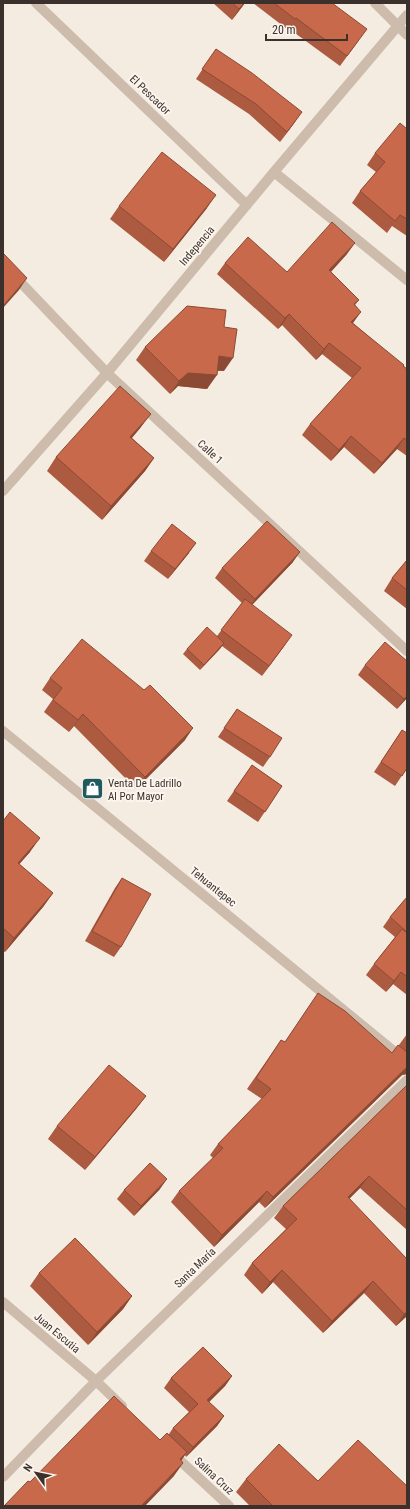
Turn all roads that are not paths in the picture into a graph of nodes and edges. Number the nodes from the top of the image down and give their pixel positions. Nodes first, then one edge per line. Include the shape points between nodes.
1 (36, 3) edge
2 (375, 3) edge
3 (407, 15) edge
4 (398, 26) junction
5 (407, 35) edge
6 (274, 172) junction
7 (247, 205) junction
8 (3, 264) edge
9 (407, 280) edge
10 (107, 373) junction
11 (3, 491) edge
12 (407, 651) edge
13 (3, 731) edge
14 (407, 1062) edge
15 (407, 1080) edge
16 (3, 1302) edge
17 (96, 1381) junction
18 (130, 1414) edge
19 (165, 1446) edge
20 (3, 1477) edge
21 (229, 1506) edge

1 - 7 street, El Pescador
2 - 4 street
3 - 4 street, Indepencia
4 - 5 street
4 - 6 street, Indepencia
6 - 7 street, Indepencia
6 - 9 street
7 - 10 street, Indepencia
8 - 10 street, Calle 1
10 - 11 street, Indepencia
10 - 12 street, Calle 1
13 - 14 street, Tehuantepec
15 - 17 street, Santa María
16 - 17 street, Juan Escutia
17 - 18 street
17 - 20 street, Santa María
19 - 21 street, Salina Cruz

